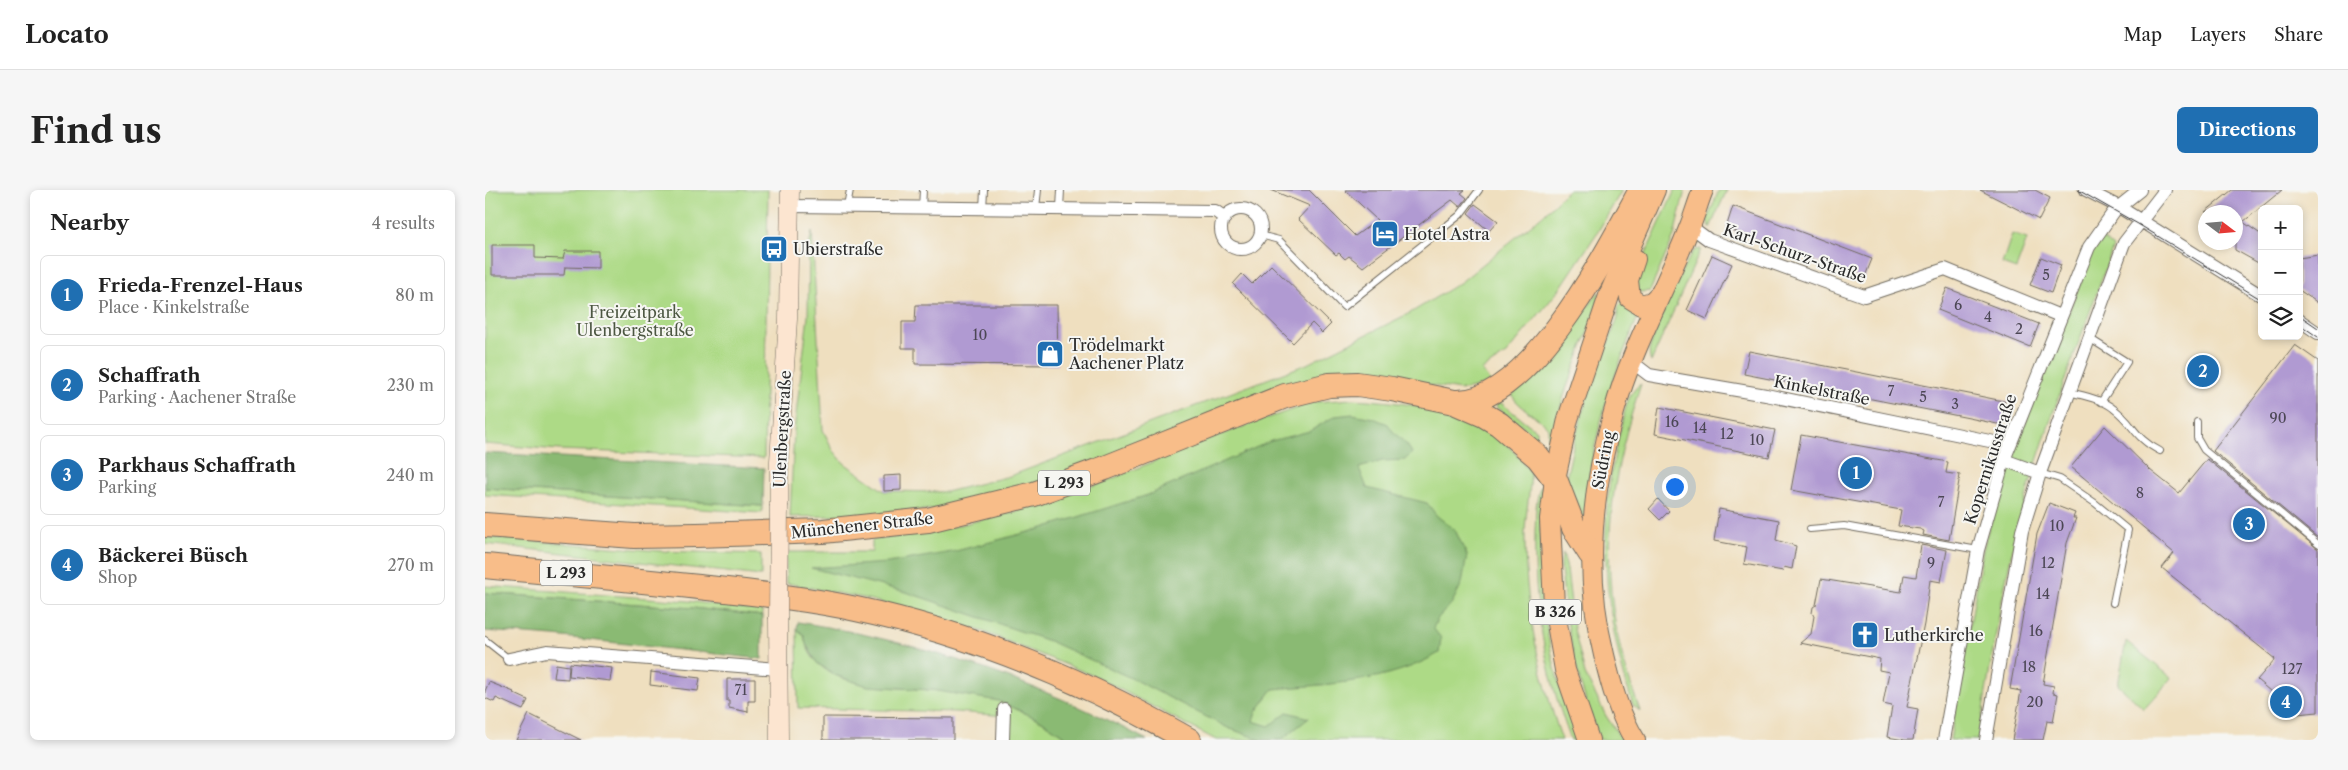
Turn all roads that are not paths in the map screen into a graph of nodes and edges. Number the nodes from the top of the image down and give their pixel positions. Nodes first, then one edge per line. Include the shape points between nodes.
1 (850, 190) edge
2 (923, 190) edge
3 (984, 190) edge
4 (1038, 190) edge
5 (1061, 190) edge
6 (1479, 190) edge
7 (1703, 190) edge
8 (2086, 190) edge
9 (2140, 190) edge
10 (2165, 190) edge
11 (1649, 194) edge
12 (790, 198) edge
13 (847, 206) junction
14 (2119, 207) junction
15 (922, 208) junction
16 (1036, 208) junction
17 (1060, 208) junction
18 (983, 209) junction
19 (1225, 218) junction
20 (2140, 220) junction
21 (1690, 226) junction
22 (1260, 235) junction
23 (1659, 295) junction
24 (2260, 295) edge
25 (2060, 316) junction
26 (2303, 323) edge
27 (2318, 333) edge
28 (2088, 337) junction
29 (1632, 362) junction
30 (2068, 391) junction
31 (1454, 402) junction
32 (2101, 402) junction
33 (2197, 422) dead end
34 (2009, 444) junction
35 (2160, 451) dead end
36 (2004, 460) junction
37 (2040, 473) junction
38 (1555, 479) junction
39 (485, 525) edge
40 (1810, 529) dead end
41 (2318, 544) edge
42 (1978, 550) junction
43 (1590, 554) junction
44 (485, 566) edge
45 (2113, 603) dead end
46 (485, 640) edge
47 (509, 659) joint
48 (778, 669) junction
49 (1004, 709) dead end
50 (779, 740) edge
51 (1003, 740) edge
52 (1189, 740) edge
53 (1589, 740) edge
54 (1635, 740) edge
55 (1944, 740) edge
56 (1986, 740) edge

1 - 13 lane
2 - 15 lane
3 - 18 lane
4 - 16 lane
5 - 17 lane
6 - 22 lane via 1460,215 1344,307 1279,240
7 - 21 main road, Südring / B 326
8 - 14 street
9 - 14 street, Kopernikusstraße
10 - 20 street
11 - 23 main road via 1628,289 1630,298 1641,305 1652,302
11 - 31 highway via 1570,310 1534,356 1510,380 1487,395 1474,401
11 - 38 main road, B 326 via 1610,293 1568,419
12 - 13 street
12 - 48 street, Ulenbergstraße, bridge via 788,319 779,461
13 - 15 street
14 - 20 street
14 - 25 street, Kopernikusstraße via 2089,247
15 - 18 street
16 - 17 street
16 - 18 street
17 - 19 street via 1215,211
19 - 22 street via 1235,210 1247,210 1257,217
19 - 22 street via 1222,236 1235,248 1253,245
20 - 24 street
20 - 28 street via 2124,243
21 - 23 main road, Südring / B 326
21 - 25 street, Karl-Schurz-Straße via 1709,240 1864,296 1945,269
23 - 29 main road, Südring / B 326
25 - 34 street, Kopernikusstraße
26 - 27 street
28 - 30 street
28 - 32 lane via 2127,362
29 - 34 street, Kinkelstraße via 1649,375
29 - 43 main road, Südring / B 326 via 1614,410 1603,456
30 - 32 lane
30 - 37 street
31 - 38 highway via 1485,415 1508,430 1539,457
31 - 39 highway, Münchener Straße / L 293 via 1366,385 1311,388 1034,494 928,520 883,526 786,533 635,536
32 - 35 lane via 2128,421 2143,441
33 - 41 lane via 2197,438 2204,450
34 - 36 street, Kopernikusstraße
36 - 37 street
36 - 42 street, Kopernikusstraße
37 - 45 lane via 2060,479 2128,530
37 - 56 street via 2022,531
38 - 43 highway via 1574,528
38 - 53 main road, B 326 via 1550,519 1553,606 1565,670
40 - 42 lane via 1844,526
42 - 55 street, Kopernikusstraße
43 - 54 main road, Südring / B 326 via 1599,636 1616,699
44 - 52 highway, L 293 via 793,597 866,611 999,650 1089,687
46 - 47 lane
47 - 48 street via 547,651
48 - 50 street, Ulenbergstraße
49 - 51 street

